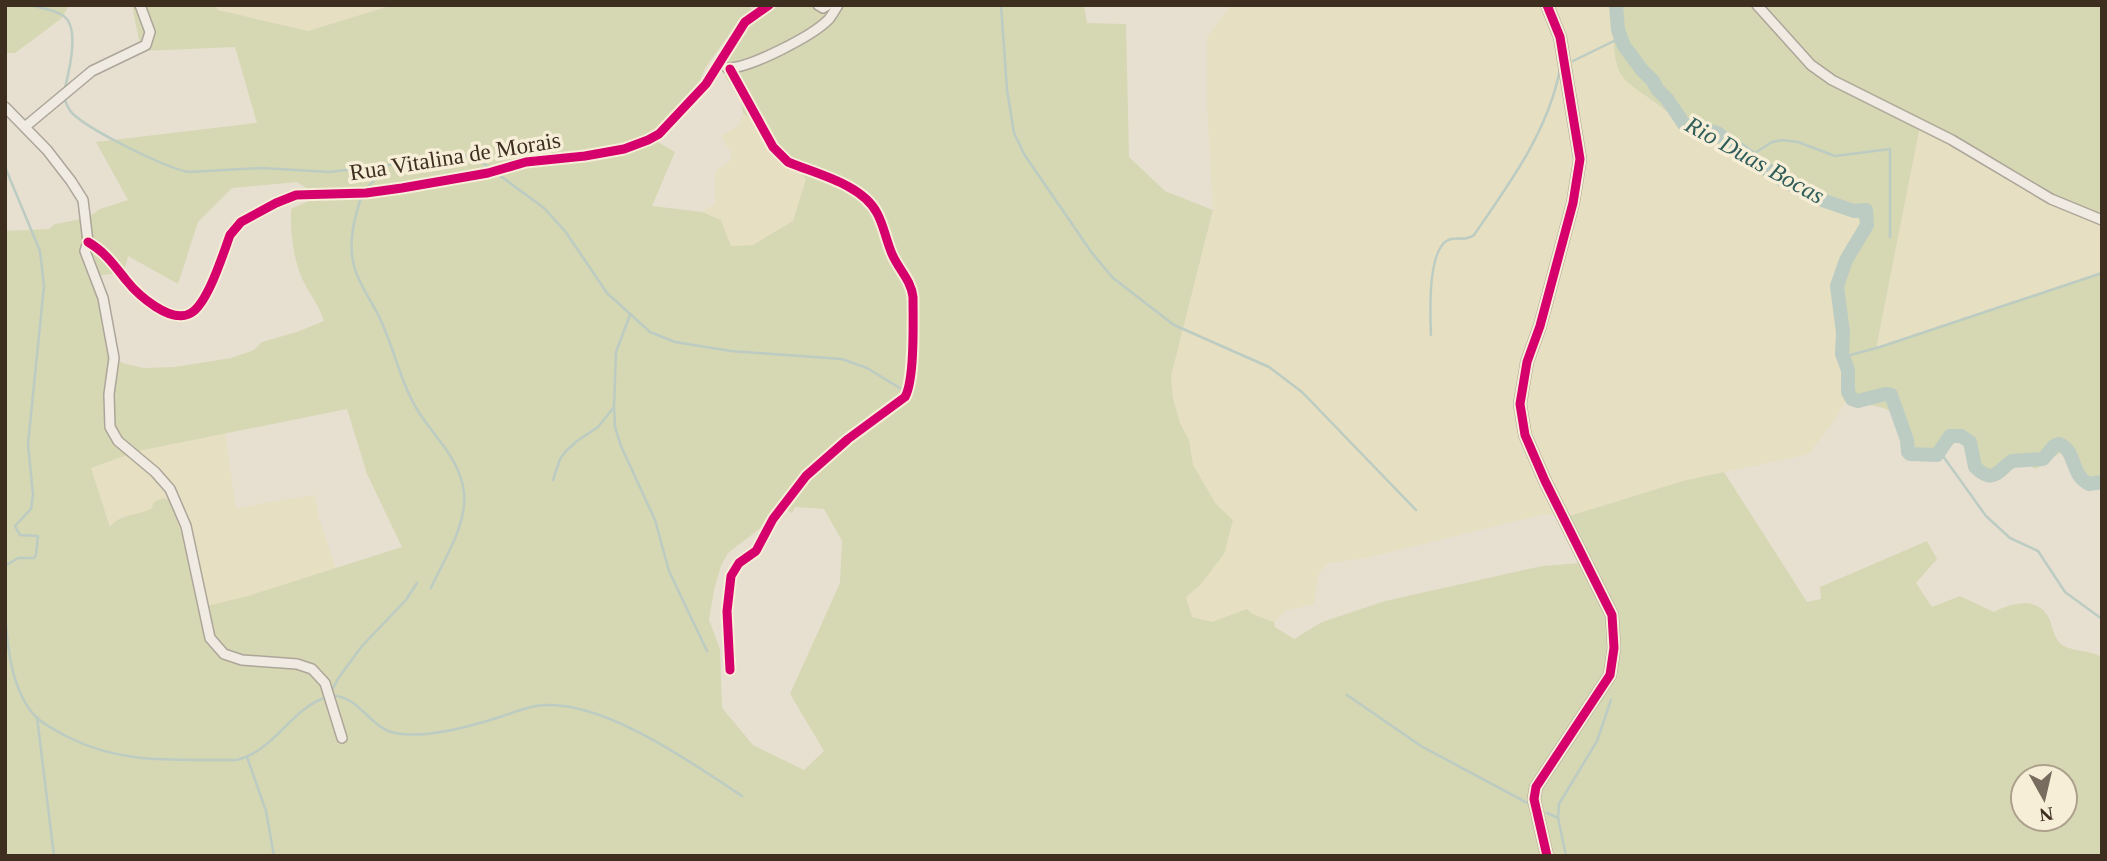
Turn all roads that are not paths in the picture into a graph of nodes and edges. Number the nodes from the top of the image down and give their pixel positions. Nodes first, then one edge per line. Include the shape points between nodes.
1 (140, 5) edge
2 (769, 5) edge
3 (818, 5) edge
4 (828, 5) edge
5 (838, 5) edge
6 (1547, 5) edge
7 (1757, 5) edge
8 (720, 65) junction
9 (730, 69) junction
10 (5, 107) edge
11 (26, 126) junction
12 (2102, 220) edge
13 (88, 242) junction
14 (730, 670) dead end
15 (342, 738) dead end
16 (1547, 856) edge

1 - 11 street via 150,32 146,45 92,71
2 - 8 street, Rua Vitalina de Morais via 745,22
3 - 4 street
5 - 9 street via 828,20 803,37 752,64
6 - 16 street via 1560,37 1580,159 1573,203 1520,404 1525,435 1612,615 1614,648 1610,676 1536,787 1534,799
7 - 12 street via 1811,65 1832,80 1952,140 2051,199
8 - 9 street
8 - 13 street, Rua Vitalina de Morais via 659,134 624,149 526,162 479,175 366,193 304,193 286,198 237,226 201,301 185,315 157,308
9 - 14 street via 781,156 850,188 871,203 914,297 905,397 806,476 773,519 756,551 739,563 731,576 727,604
10 - 11 street
11 - 13 street via 78,191 86,210
13 - 15 street via 85,251 103,298 114,358 110,427 118,441 170,489 186,526 210,638 225,654 242,660 312,669 325,684

